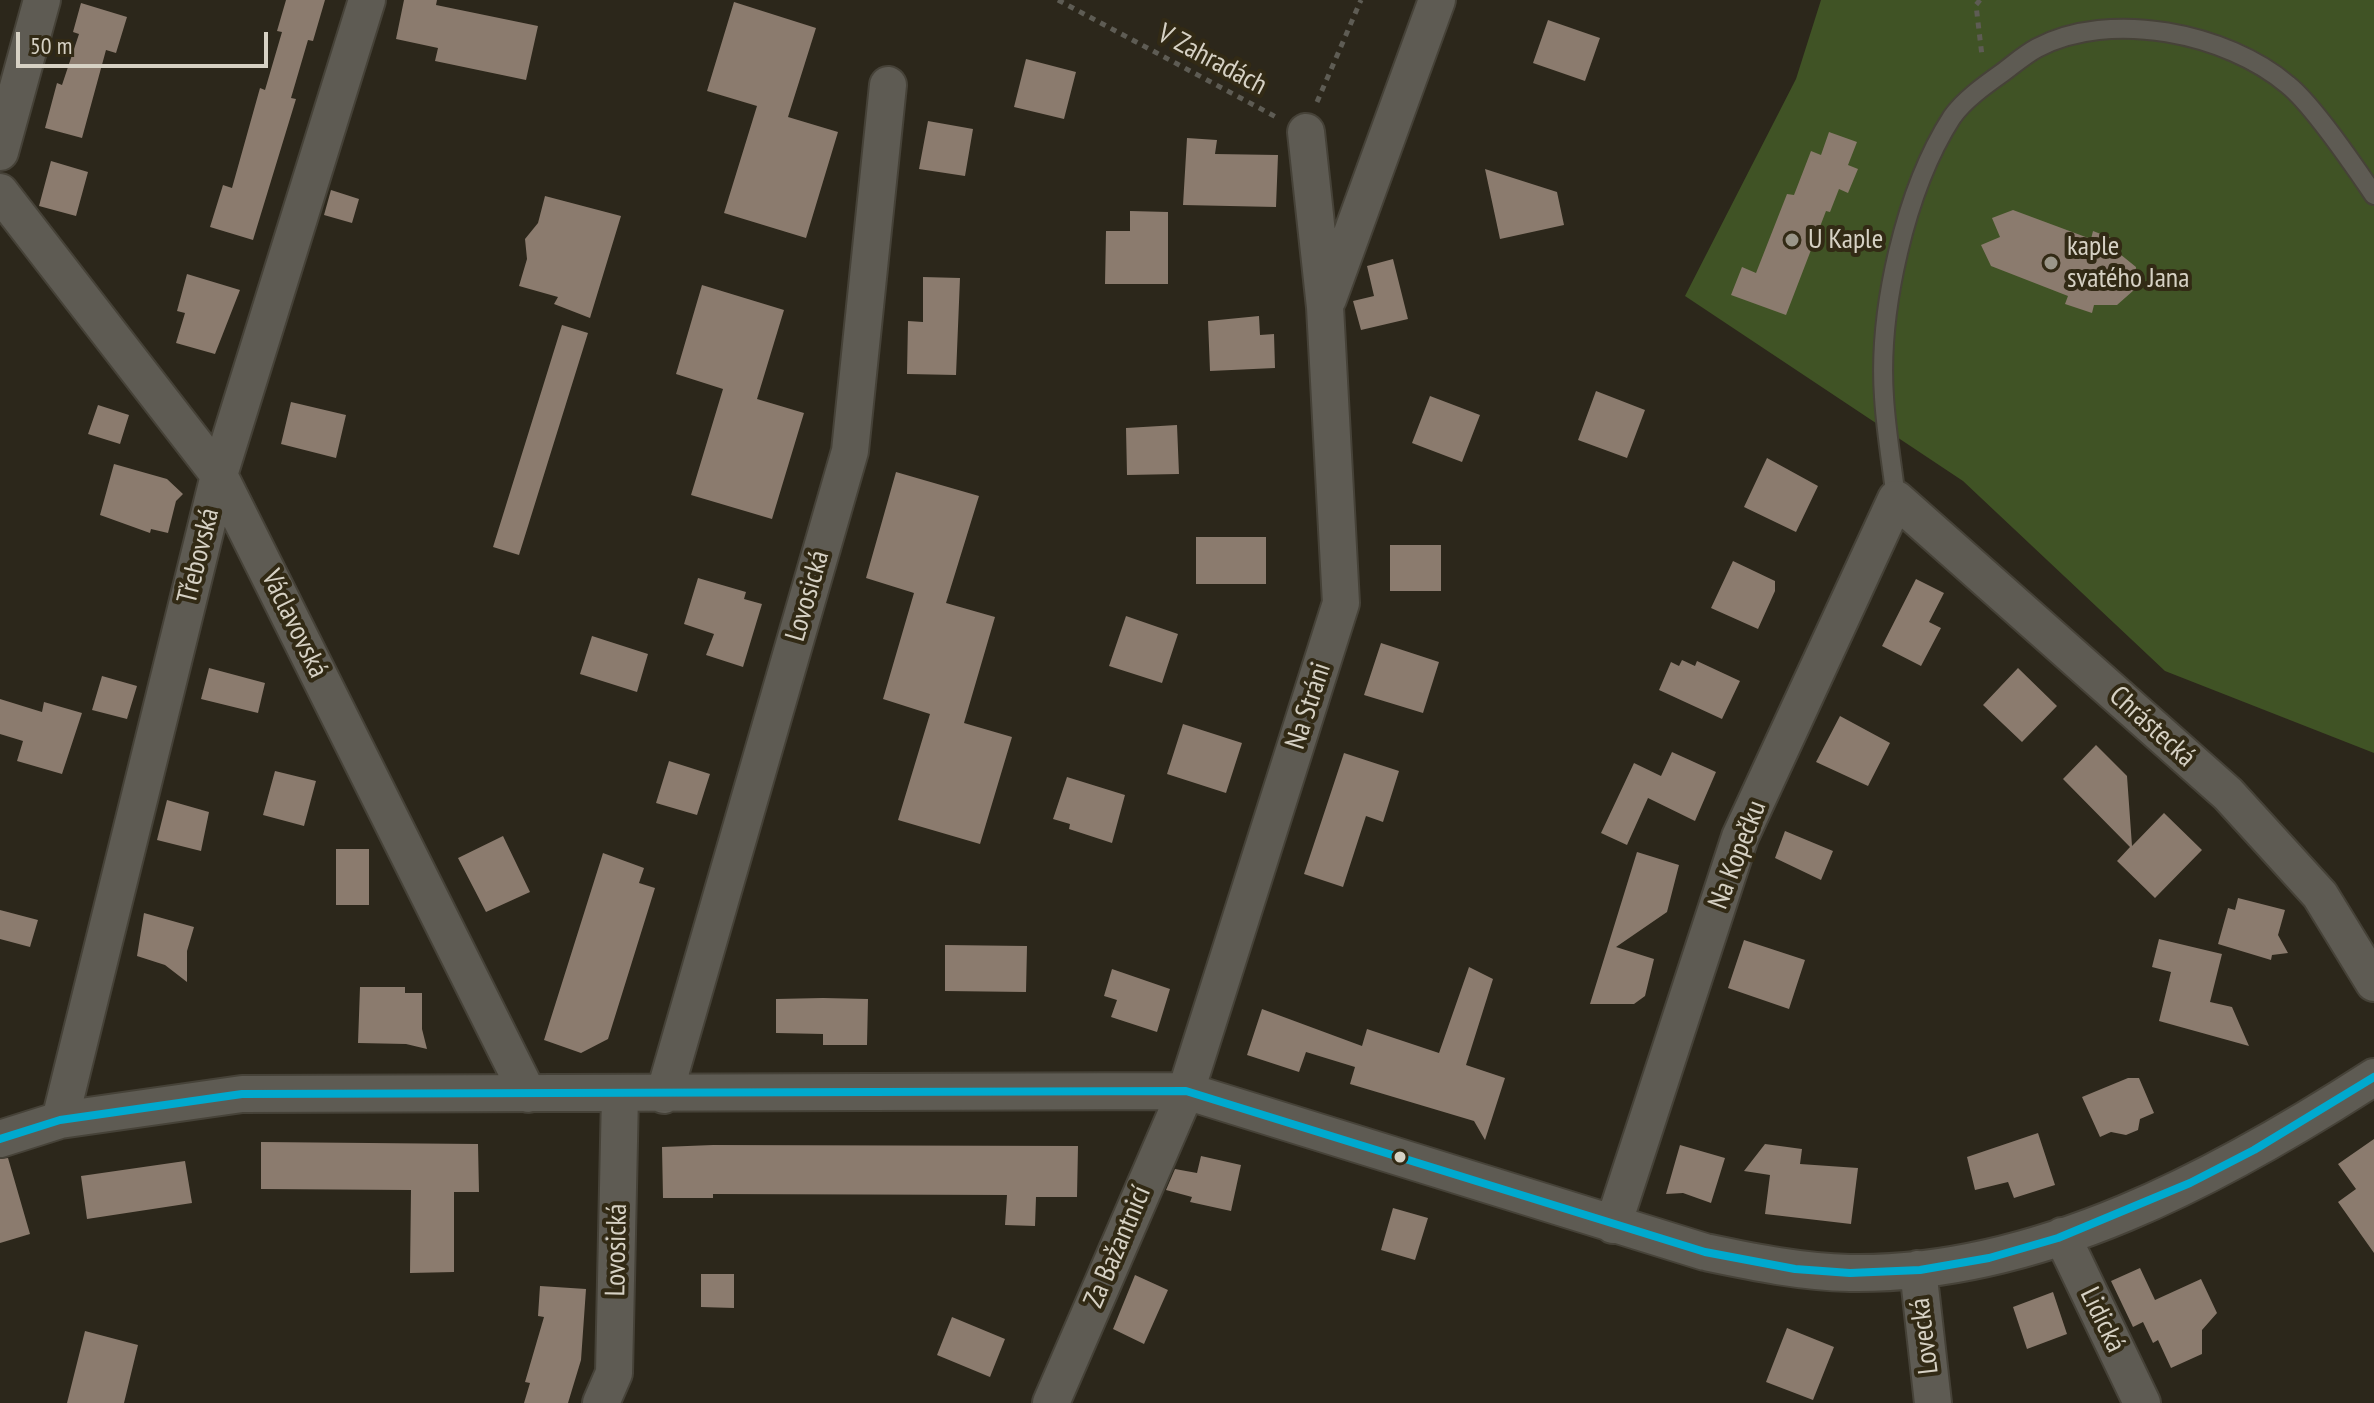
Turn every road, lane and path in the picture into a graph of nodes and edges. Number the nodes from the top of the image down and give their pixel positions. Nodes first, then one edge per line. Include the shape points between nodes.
1 (42, 0) edge
2 (367, 0) edge
3 (1058, 0) edge
4 (1361, 0) edge
5 (1437, 0) edge
6 (1980, 0) edge
7 (888, 85) dead end
8 (1985, 85) junction
9 (1306, 132) junction
10 (0, 152) edge
11 (0, 192) edge
12 (2374, 195) edge
13 (1325, 307) junction
14 (219, 475) junction
15 (1896, 499) junction
16 (2374, 983) edge
17 (2374, 1077) edge
18 (1186, 1091) junction
19 (528, 1094) junction
20 (620, 1095) junction
21 (664, 1095) junction
22 (60, 1120) junction
23 (0, 1139) edge
24 (1613, 1225) junction
25 (2062, 1236) junction
26 (1918, 1269) junction
27 (601, 1403) edge
28 (1051, 1403) edge
29 (1933, 1403) edge
30 (2142, 1403) edge

1 - 10 street
2 - 14 street, Třebovská
3 - 9 path, V Zahradách
4 - 9 path
5 - 13 street, Na Stráni
6 - 8 path via 1976,5
7 - 21 street, Lovosická via 850,451
8 - 12 lane via 2037,48 2083,33 2146,30 2190,36 2247,56 2291,86
8 - 15 lane via 1953,115 1916,190 1891,277 1884,394
9 - 13 street, Na Stráni
11 - 14 street, Václavovská
13 - 18 street, Na Stráni via 1341,603
14 - 19 street, Václavovská
14 - 22 street, Třebovská
15 - 16 street, Chrástecká via 2228,794 2320,895
15 - 24 street, Na Kopečku via 1740,837
17 - 25 street via 2287,1132 2163,1195
18 - 21 street
18 - 24 street
18 - 28 street, Za Bažantnicí
19 - 20 street
19 - 22 street via 242,1094
20 - 21 street
20 - 27 street, Lovosická via 614,1373
22 - 23 street
24 - 26 street via 1787,1269
25 - 26 street via 1993,1256
25 - 30 street, Lidická
26 - 29 street, Lovecká

